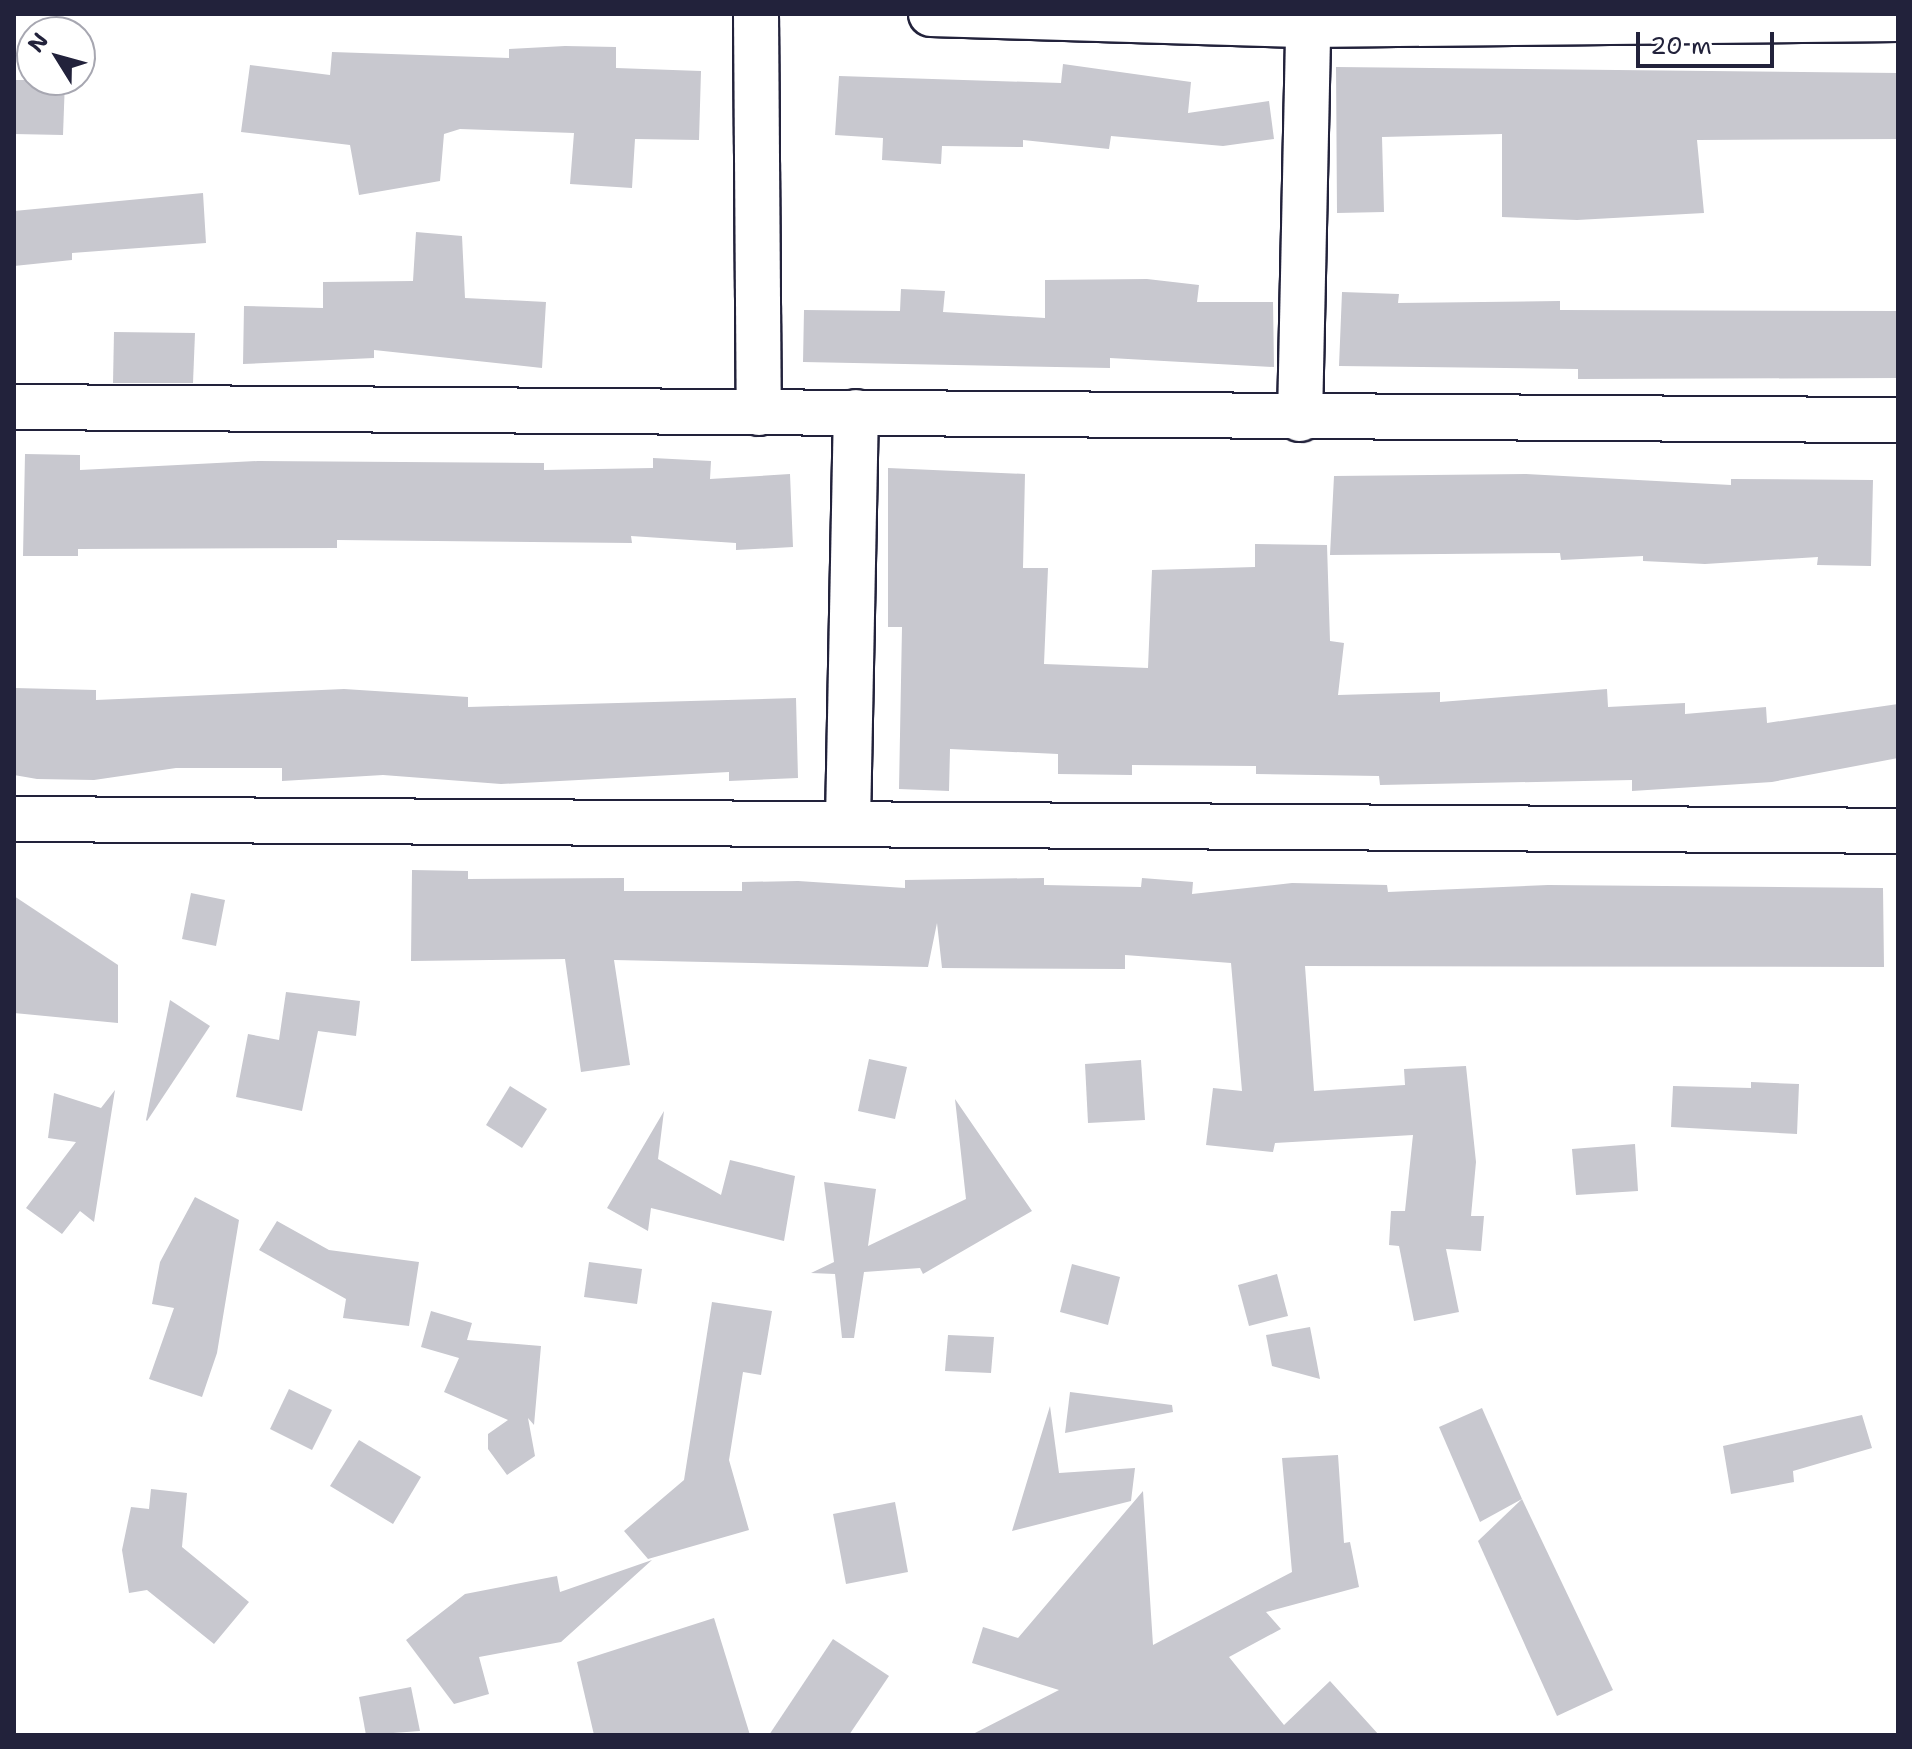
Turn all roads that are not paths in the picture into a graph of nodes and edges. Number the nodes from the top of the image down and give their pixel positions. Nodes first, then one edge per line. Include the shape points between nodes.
1 (756, 14) edge
2 (931, 14) edge
3 (1772, 17) edge
4 (1898, 19) edge
5 (1308, 25) junction
6 (14, 407) edge
7 (856, 412) junction
8 (759, 413) junction
9 (1300, 419) junction
10 (1898, 420) edge
11 (14, 819) edge
12 (848, 823) junction
13 (1898, 831) edge

1 - 8 street
2 - 5 street
3 - 4 street
3 - 5 street
5 - 9 street
6 - 8 street
7 - 8 street
7 - 9 street
7 - 12 street
9 - 10 street
11 - 12 street
12 - 13 street

